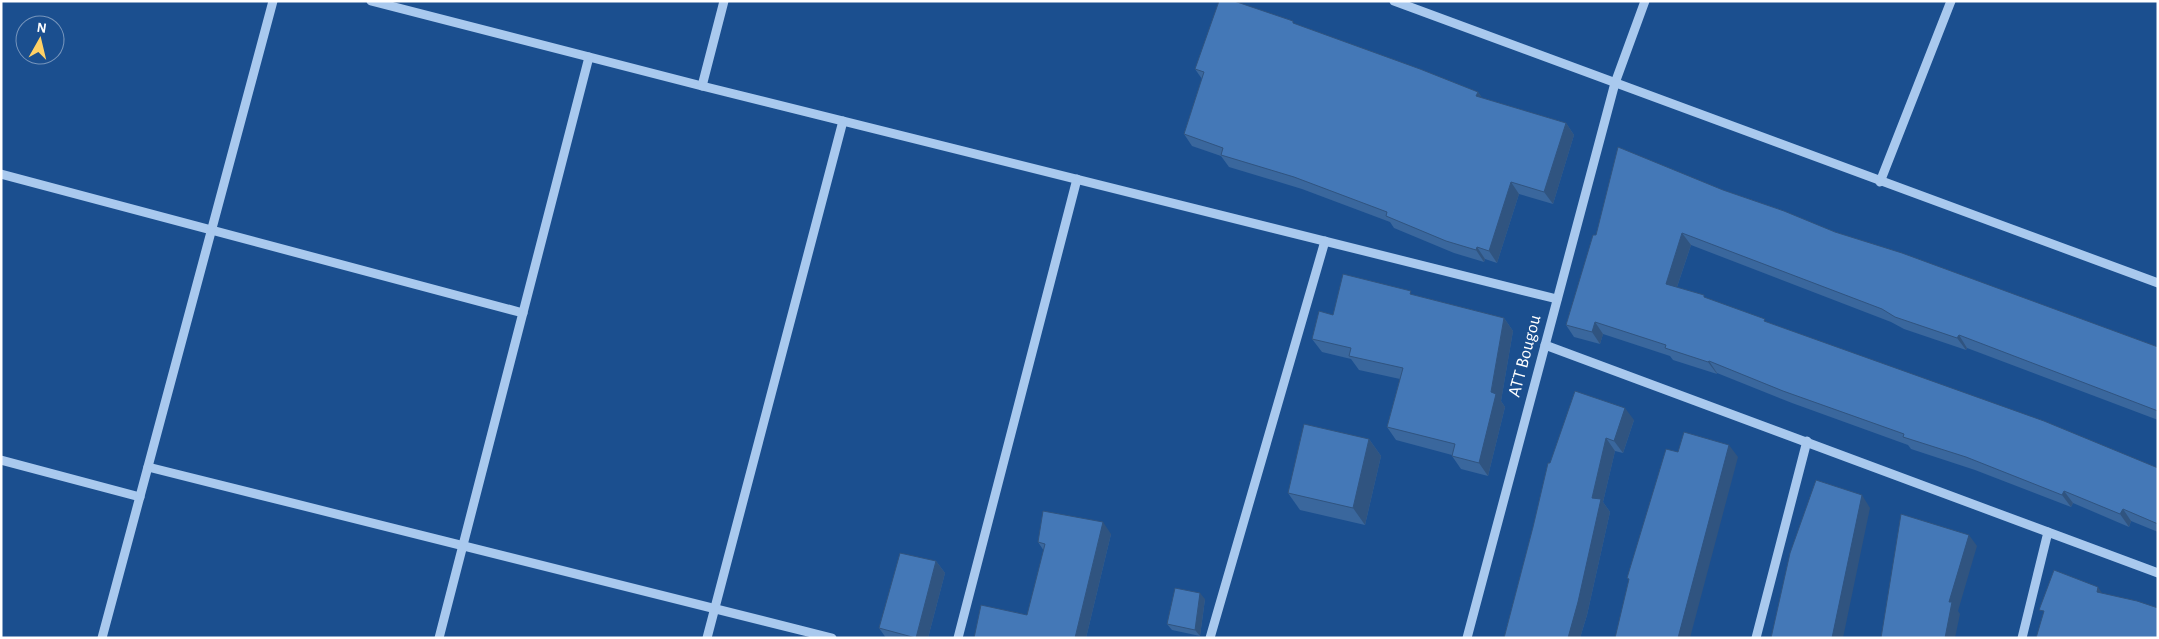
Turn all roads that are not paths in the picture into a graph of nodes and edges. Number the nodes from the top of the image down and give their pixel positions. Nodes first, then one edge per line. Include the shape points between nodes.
1 (273, 1) edge
2 (371, 1) edge
3 (724, 1) edge
4 (1394, 1) edge
5 (1645, 1) edge
6 (1951, 1) edge
7 (589, 57) junction
8 (1615, 83) junction
9 (702, 86) junction
10 (842, 121) junction
11 (1, 174) edge
12 (1077, 179) junction
13 (1880, 182) junction
14 (212, 230) junction
15 (1325, 241) junction
16 (2158, 283) edge
17 (1557, 299) junction
18 (523, 313) junction
19 (1545, 345) junction
20 (1807, 441) junction
21 (1, 460) edge
22 (148, 467) junction
23 (140, 497) junction
24 (2048, 532) junction
25 (463, 545) junction
26 (2158, 573) edge
27 (714, 608) junction
28 (102, 638) edge
29 (439, 638) edge
30 (707, 638) edge
31 (832, 638) edge
32 (958, 638) edge
33 (1210, 638) edge
34 (1467, 638) edge
35 (1756, 638) edge
36 (2022, 638) edge

1 - 14 street
2 - 7 street
3 - 9 street
4 - 8 street
5 - 8 street, ATT Bougou
6 - 13 street
7 - 9 street
7 - 18 street
8 - 13 street
8 - 17 street, ATT Bougou
9 - 10 street
10 - 12 street
10 - 27 street
11 - 14 street
12 - 15 street
12 - 32 street
13 - 16 street
14 - 18 street
14 - 22 street
15 - 17 street
15 - 33 street
17 - 19 street, ATT Bougou
18 - 25 street
19 - 20 street
19 - 34 street, ATT Bougou
20 - 24 street
20 - 35 street
21 - 23 street
22 - 23 street
22 - 25 street
23 - 28 street
24 - 26 street
24 - 36 street
25 - 27 street
25 - 29 street
27 - 30 street
27 - 31 street

